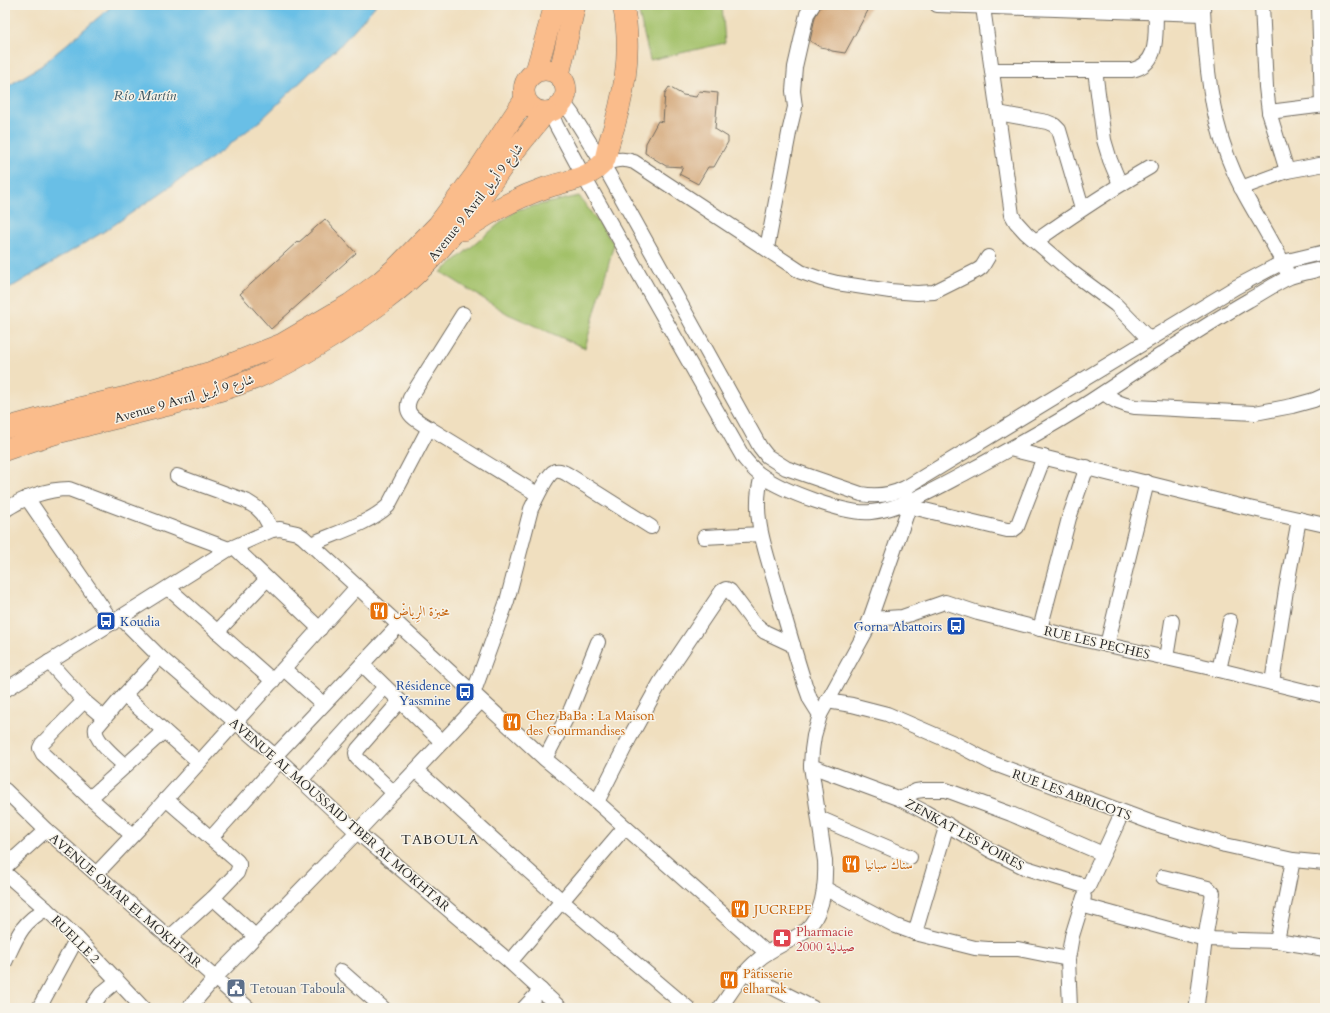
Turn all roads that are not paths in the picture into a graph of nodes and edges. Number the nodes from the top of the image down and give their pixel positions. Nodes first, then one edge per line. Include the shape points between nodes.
1 (554, 5) edge
2 (575, 5) edge
3 (623, 5) edge
4 (813, 5) edge
5 (937, 5) edge
6 (1262, 5) edge
7 (1319, 5) edge
8 (983, 7) junction
9 (1203, 9) edge
10 (1156, 12) junction
11 (992, 70) junction
12 (1095, 70) junction
13 (536, 71) junction
14 (559, 75) junction
15 (525, 99) junction
16 (1323, 105) edge
17 (553, 109) junction
18 (1269, 112) junction
19 (998, 113) junction
20 (603, 164) junction
21 (1325, 164) edge
22 (1150, 167) dead end
23 (1287, 172) junction
24 (584, 177) junction
25 (1120, 184) junction
26 (1241, 188) junction
27 (1082, 208) junction
28 (1036, 241) junction
29 (447, 242) junction
30 (767, 248) junction
31 (1325, 252) edge
32 (988, 257) dead end
33 (1283, 262) junction
34 (1325, 268) edge
35 (1289, 277) junction
36 (463, 314) dead end
37 (1149, 339) junction
38 (1104, 393) junction
39 (1325, 395) edge
40 (5, 428) edge
41 (429, 428) junction
42 (1010, 449) junction
43 (5, 450) edge
44 (1044, 457) junction
45 (1087, 467) junction
46 (177, 476) dead end
47 (762, 476) junction
48 (1147, 482) junction
49 (537, 494) junction
50 (27, 498) junction
51 (907, 499) junction
52 (5, 510) edge
53 (1299, 519) junction
54 (1325, 525) edge
55 (651, 527) dead end
56 (272, 530) junction
57 (761, 534) junction
58 (704, 537) dead end
59 (307, 541) junction
60 (231, 548) junction
61 (268, 578) junction
62 (358, 587) junction
63 (168, 588) junction
64 (870, 619) junction
65 (117, 620) junction
66 (1172, 621) dead end
67 (1230, 621) dead end
68 (399, 625) junction
69 (320, 629) junction
70 (1040, 629) junction
71 (217, 632) junction
72 (598, 642) dead end
73 (793, 645) junction
74 (1107, 645) junction
75 (160, 657) junction
76 (1166, 658) junction
77 (49, 662) junction
78 (362, 664) junction
79 (284, 669) junction
80 (1219, 670) junction
81 (273, 681) junction
82 (1272, 683) junction
83 (385, 687) junction
84 (5, 690) edge
85 (124, 695) junction
86 (1325, 696) edge
87 (477, 697) junction
88 (84, 700) junction
89 (400, 701) junction
90 (827, 701) junction
91 (323, 704) junction
92 (820, 715) junction
93 (104, 718) junction
94 (236, 722) junction
95 (164, 731) junction
96 (442, 742) junction
97 (277, 759) junction
98 (545, 759) junction
99 (199, 762) junction
100 (125, 766) junction
101 (811, 766) junction
102 (416, 770) junction
103 (301, 780) junction
104 (5, 790) edge
105 (394, 793) junction
106 (90, 798) junction
107 (166, 799) junction
108 (900, 799) junction
109 (597, 802) junction
110 (1122, 812) junction
111 (819, 818) junction
112 (947, 824) junction
113 (625, 828) junction
114 (46, 830) junction
115 (357, 832) junction
116 (132, 835) junction
117 (211, 838) junction
118 (1103, 854) junction
119 (910, 857) dead end
120 (1293, 860) junction
121 (1325, 863) edge
122 (5, 867) edge
123 (5, 873) edge
124 (96, 874) junction
125 (1163, 877) dead end
126 (824, 888) junction
127 (1088, 888) junction
128 (213, 898) junction
129 (562, 901) junction
130 (1081, 905) junction
131 (46, 909) junction
132 (915, 933) junction
133 (255, 936) junction
134 (77, 938) junction
135 (169, 938) junction
136 (1205, 939) junction
137 (1277, 941) junction
138 (1325, 949) edge
139 (767, 953) junction
140 (1068, 959) junction
141 (5, 962) edge
142 (510, 962) junction
143 (341, 971) dead end
144 (744, 973) junction
145 (215, 978) junction
146 (117, 981) junction
147 (541, 990) junction
148 (39, 1008) edge
149 (91, 1008) edge
150 (143, 1008) edge
151 (189, 1008) edge
152 (248, 1008) edge
153 (383, 1008) edge
154 (524, 1008) edge
155 (560, 1008) edge
156 (688, 1008) edge
157 (720, 1008) edge
158 (813, 1008) edge
159 (1070, 1008) edge
160 (1196, 1008) edge

1 - 13 highway, Avenue 9 Avril شارع 9 أبريل
2 - 14 highway
3 - 20 highway via 628,61 624,90
4 - 30 street via 807,14 795,67 793,91 796,107
5 - 8 street
6 - 18 street
7 - 16 street
8 - 10 street
8 - 11 street
9 - 10 street
9 - 26 street via 1208,75 1215,118
10 - 12 street via 1154,50 1151,59 1145,65 1132,70
11 - 12 street
11 - 19 street
12 - 25 street via 1103,135
13 - 14 highway via 546,70
13 - 15 highway, Avenue 9 Avril شارع 9 أبريل via 525,83
14 - 17 highway via 566,88 565,98
15 - 17 highway via 535,111
15 - 40 highway, Avenue 9 Avril شارع 9 أبريل via 475,175 438,224 398,266 350,304 282,344 210,372
16 - 18 street
17 - 20 street via 572,114
17 - 24 street via 556,125
17 - 29 highway, Avenue 9 Avril شارع 9 أبريل via 513,154
18 - 23 street
19 - 27 street via 1047,122 1059,130
19 - 28 street via 1012,215 1019,226
20 - 24 highway
20 - 30 street via 618,160 634,162
20 - 51 street via 760,447 768,456 786,468 861,494 872,496 896,493
21 - 23 street
22 - 25 street
23 - 26 street
24 - 29 highway via 515,200 484,216
24 - 47 street via 743,457
25 - 27 street
26 - 33 street
27 - 28 street
28 - 37 street via 1069,270 1116,305
29 - 43 highway, Avenue 9 Avril شارع 9 أبريل via 424,267 390,297 292,362 221,390 64,431
30 - 32 street via 801,272 821,279 909,292 940,289 978,270
31 - 33 street
33 - 35 street
33 - 37 street
34 - 35 street
35 - 38 street via 1213,320
36 - 41 street via 407,404 409,413
37 - 51 street
38 - 39 street via 1117,403 1130,406 1255,413 1314,400
38 - 42 street
41 - 49 street
41 - 59 street via 388,506 368,520
42 - 44 street
42 - 51 street
44 - 45 street
44 - 51 street via 1017,527 1013,530
45 - 48 street
45 - 70 street via 1065,533
46 - 56 street via 246,501 263,514
47 - 51 street via 790,491 860,513 872,512
47 - 57 street via 758,486
48 - 53 street
48 - 74 street
49 - 55 street via 554,471 562,472
49 - 87 street
50 - 52 street
50 - 60 street via 58,489 68,489
50 - 65 street, AVENUE AL MOUSSAID TBER AL MOKHTAR
51 - 64 street
53 - 54 street
53 - 82 street
56 - 59 street via 297,533
56 - 60 street
57 - 58 street
57 - 73 street
59 - 62 street
60 - 61 street
60 - 63 street
61 - 69 street
61 - 71 street
62 - 68 street
62 - 69 street
63 - 65 street
63 - 71 street
64 - 70 street, RUE LES PECHES via 902,617 945,602
64 - 90 street via 865,633
65 - 75 street, AVENUE AL MOUSSAID TBER AL MOKHTAR
65 - 77 street
66 - 76 street
67 - 80 street
68 - 78 street
68 - 87 street
69 - 79 street
70 - 74 street, RUE LES PECHES
71 - 81 street
72 - 98 street via 571,709
73 - 92 street via 810,699
73 - 109 street via 765,632 754,623 730,591 724,590 660,683
74 - 76 street, RUE LES PECHES
75 - 85 street
75 - 94 street, AVENUE AL MOUSSAID TBER AL MOKHTAR
76 - 80 street, RUE LES PECHES
77 - 84 street
77 - 88 street
78 - 83 street
78 - 91 street
79 - 81 street
79 - 91 street
80 - 82 street, RUE LES PECHES
81 - 94 street
82 - 86 street, RUE LES PECHES
83 - 89 street
83 - 103 street
85 - 93 street
85 - 95 street
87 - 96 street
87 - 98 street
88 - 93 street
88 - 106 street via 40,748 43,754
89 - 96 street
89 - 105 street via 356,753
90 - 92 street
90 - 110 street, RUE LES ABRICOTS via 852,704 887,714 992,763
91 - 97 street
92 - 101 street via 814,736
93 - 100 street via 96,728 96,736
94 - 97 street, AVENUE AL MOUSSAID TBER AL MOKHTAR
94 - 99 street
95 - 99 street
95 - 100 street
96 - 102 street
97 - 103 street, AVENUE AL MOUSSAID TBER AL MOKHTAR
97 - 117 street
98 - 109 street
99 - 107 street
100 - 106 street
101 - 108 street, ZENKAT LES POIRES
101 - 111 street
102 - 105 street
102 - 129 street
103 - 115 street, AVENUE AL MOUSSAID TBER AL MOKHTAR
104 - 114 street, AVENUE OMAR EL MOKHTAR
105 - 115 street
106 - 116 street
107 - 116 street
107 - 117 street
108 - 112 street, ZENKAT LES POIRES
108 - 118 street via 916,791 946,790 1011,814
109 - 113 street
110 - 118 street
110 - 120 street, RUE LES ABRICOTS via 1225,845
111 - 119 street
111 - 126 street via 825,860
112 - 127 street, ZENKAT LES POIRES via 1026,868
112 - 132 street
113 - 129 street
113 - 139 street
114 - 122 street
114 - 124 street, AVENUE OMAR EL MOKHTAR
115 - 133 street
115 - 142 street, AVENUE AL MOUSSAID TBER AL MOKHTAR
116 - 124 street
117 - 128 street via 239,864 237,873
118 - 127 street
120 - 121 street, RUE LES ABRICOTS
120 - 137 street
123 - 131 street, RUELLE 2
124 - 135 street, AVENUE OMAR EL MOKHTAR
125 - 136 street via 1208,888 1213,893
126 - 132 street
126 - 139 street via 818,912 806,930
127 - 130 street
128 - 133 street
128 - 135 street
129 - 142 street
129 - 156 street
130 - 136 street
130 - 140 street
131 - 134 street, RUELLE 2
131 - 141 street via 35,915 23,927
132 - 140 street via 975,948 1028,950
133 - 145 street
134 - 146 street, RUELLE 2
134 - 148 street
135 - 145 street, AVENUE OMAR EL MOKHTAR
136 - 137 street
136 - 160 street
137 - 138 street
139 - 144 street
140 - 159 street
142 - 147 street, AVENUE AL MOUSSAID TBER AL MOKHTAR
143 - 153 street
144 - 157 street
144 - 158 street
145 - 151 street
145 - 152 street, AVENUE OMAR EL MOKHTAR
146 - 149 street via 101,994
146 - 150 street, RUELLE 2
147 - 154 street
147 - 155 street, AVENUE AL MOUSSAID TBER AL MOKHTAR

